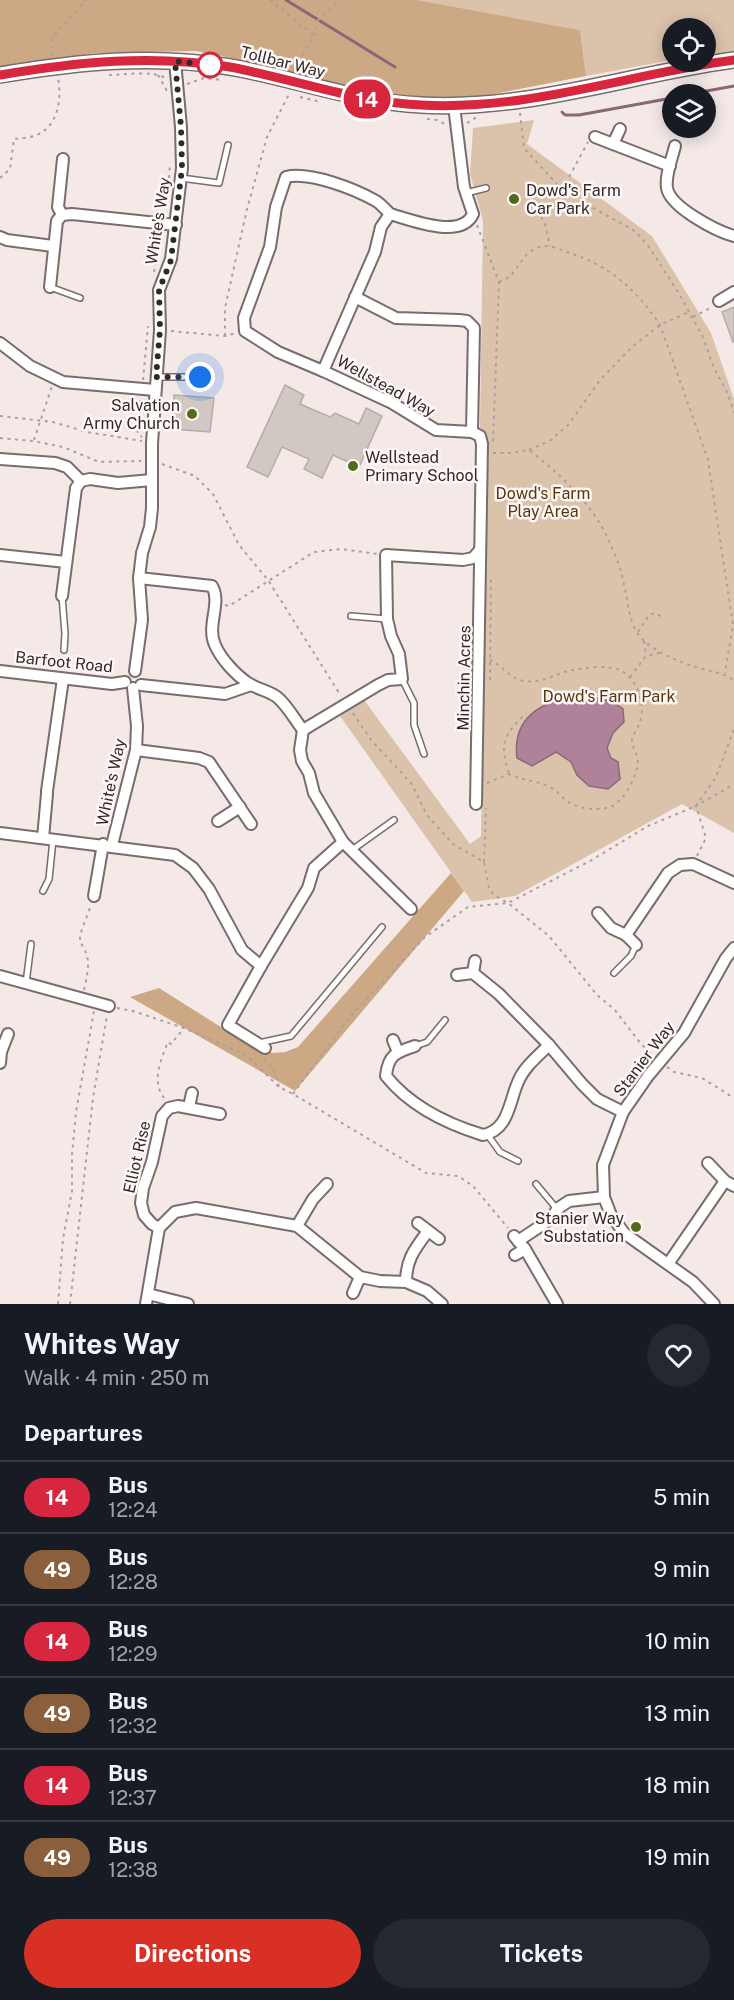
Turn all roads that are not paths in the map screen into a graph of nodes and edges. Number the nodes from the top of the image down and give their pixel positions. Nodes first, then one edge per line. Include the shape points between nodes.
1 (734, 60) edge
2 (175, 61) junction
3 (0, 75) edge
4 (454, 106) junction
5 (620, 129) dead end
6 (595, 137) road end
7 (613, 144) junction
8 (228, 145) dead end
9 (675, 146) dead end
10 (63, 159) dead end
11 (670, 166) junction
12 (181, 178) junction
13 (486, 188) dead end
14 (465, 193) junction
15 (390, 214) junction
16 (62, 215) junction
17 (176, 225) junction
18 (734, 236) edge
19 (0, 237) edge
20 (53, 246) junction
21 (51, 287) joint
22 (734, 292) edge
23 (355, 297) junction
24 (80, 298) dead end
25 (719, 301) road end
26 (0, 343) edge
27 (324, 371) junction
28 (156, 377) junction
29 (200, 377) dead end
30 (155, 390) junction
31 (472, 432) junction
32 (0, 459) edge
33 (152, 480) junction
34 (81, 481) junction
35 (479, 551) junction
36 (0, 555) edge
37 (66, 562) junction
38 (139, 578) junction
39 (62, 596) joint
40 (351, 616) dead end
41 (387, 619) junction
42 (64, 650) road end
43 (0, 671) edge
44 (60, 679) junction
45 (402, 679) junction
46 (133, 685) junction
47 (251, 685) junction
48 (303, 730) junction
49 (136, 750) junction
50 (424, 754) dead end
51 (477, 804) dead end
52 (240, 807) junction
53 (394, 820) dead end
54 (218, 821) dead end
55 (251, 824) dead end
56 (0, 833) edge
57 (48, 838) junction
58 (107, 845) junction
59 (348, 846) junction
60 (734, 883) edge
61 (44, 891) dead end
62 (94, 896) road end
63 (411, 909) dead end
64 (598, 913) dead end
65 (382, 927) dead end
66 (626, 935) junction
67 (32, 944) dead end
68 (636, 945) joint
69 (734, 948) edge
70 (475, 961) dead end
71 (261, 966) junction
72 (473, 973) junction
73 (614, 973) dead end
74 (457, 975) dead end
75 (0, 976) edge
76 (26, 983) junction
77 (109, 1006) road end
78 (445, 1020) dead end
79 (8, 1034) dead end
80 (393, 1040) dead end
81 (549, 1045) junction
82 (261, 1046) joint
83 (415, 1046) joint
84 (398, 1052) junction
85 (0, 1063) edge
86 (192, 1093) dead end
87 (189, 1107) junction
88 (623, 1112) junction
89 (220, 1114) dead end
90 (487, 1134) junction
91 (518, 1161) dead end
92 (708, 1163) dead end
93 (730, 1183) edge
94 (327, 1184) dead end
95 (536, 1184) dead end
96 (604, 1197) junction
97 (556, 1212) junction
98 (418, 1223) dead end
99 (297, 1226) junction
100 (159, 1228) junction
101 (428, 1231) junction
102 (439, 1239) dead end
103 (519, 1242) junction
104 (515, 1255) dead end
105 (668, 1264) junction
106 (360, 1277) junction
107 (406, 1282) junction
108 (353, 1293) dead end
109 (147, 1299) edge
110 (189, 1304) edge
111 (442, 1304) edge
112 (557, 1304) edge
113 (713, 1304) edge

1 - 4 main road, Tollbar Way via 520,101
2 - 3 main road, Tollbar Way via 54,66
2 - 4 main road, Tollbar Way via 236,68 360,98
2 - 12 street, White's Way
4 - 14 street
5 - 7 street
6 - 7 street
7 - 11 street
8 - 12 lane via 219,183
9 - 11 street
10 - 16 street via 58,207
11 - 18 street via 667,191 675,202 708,226
12 - 17 street, White's Way
13 - 14 lane
14 - 15 street via 473,214 463,225 438,227
15 - 23 street, Wellstead Way via 381,227 375,252
15 - 27 street via 378,202 330,182 297,174 286,177 276,207 270,247 244,318 245,331 278,352
16 - 17 street
16 - 20 street via 57,221
17 - 28 street, White's Way via 171,260 159,290
19 - 20 street
20 - 21 street
21 - 24 lane
22 - 25 street
23 - 27 street, Wellstead Way
23 - 31 street via 396,318 467,321 474,328
26 - 30 street via 30,366 63,382
27 - 31 street, Wellstead Way via 392,403 436,430
28 - 29 lane
28 - 30 street, White's Way
30 - 33 street, White's Way
31 - 35 street via 480,436 482,453
32 - 34 street via 55,463 67,467
33 - 34 street
33 - 38 street, White's Way via 151,518
34 - 37 street via 76,488
35 - 41 street via 464,560 386,555
35 - 51 street, Minchin Acres
36 - 37 street
37 - 39 street
38 - 46 street, White's Way via 142,620 135,671 141,675
38 - 47 street via 212,586 216,600 211,628 214,644
39 - 42 lane
40 - 41 lane
41 - 45 street via 399,654
43 - 44 street, Barfoot Road
44 - 46 street, Barfoot Road
44 - 57 street via 47,792
45 - 48 street via 388,680
45 - 50 lane via 414,703 414,725
46 - 47 street, Barfoot Road via 225,694
46 - 49 street, White's Way
47 - 48 street via 278,698
48 - 59 street via 300,750 314,793
49 - 52 street via 209,762
49 - 58 street, White's Way
52 - 54 street
52 - 55 street
53 - 59 lane
56 - 57 street
57 - 58 street
57 - 61 lane via 49,879
58 - 62 street, White's Way
58 - 71 street via 184,859 209,889 242,950
59 - 63 street
59 - 71 street via 314,868 308,888
60 - 66 street via 693,864 680,865 668,873
64 - 66 street via 611,928
65 - 82 lane via 291,1036
66 - 68 street
67 - 76 lane
68 - 73 lane
69 - 88 street, Stanier Way via 684,1034
70 - 72 street
71 - 82 street via 228,1025
72 - 74 street
72 - 81 street
75 - 76 street
76 - 77 street
78 - 83 lane via 427,1042
79 - 85 street
80 - 84 street
81 - 88 street via 597,1099
81 - 90 street via 518,1081 510,1110 497,1129
83 - 84 street
84 - 90 street via 387,1063 386,1076 392,1084 432,1115 483,1136
86 - 87 street
87 - 89 street, Elliot Rise
87 - 100 street, Elliot Rise via 172,1107 162,1116 143,1188 144,1215
88 - 96 street, Stanier Way via 603,1165
90 - 91 lane via 500,1152
92 - 93 street
93 - 105 street
94 - 99 street via 310,1197
95 - 97 lane
96 - 97 street via 569,1201
96 - 105 street, Stanier Way via 610,1215 624,1233
97 - 103 street
98 - 101 street
99 - 100 street via 196,1208 175,1212
99 - 106 street
100 - 109 street
101 - 102 street
101 - 107 street via 411,1254
103 - 104 street
103 - 112 street
105 - 113 street, Stanier Way via 693,1281
106 - 107 street
106 - 108 street
107 - 111 street via 427,1291
109 - 110 street

